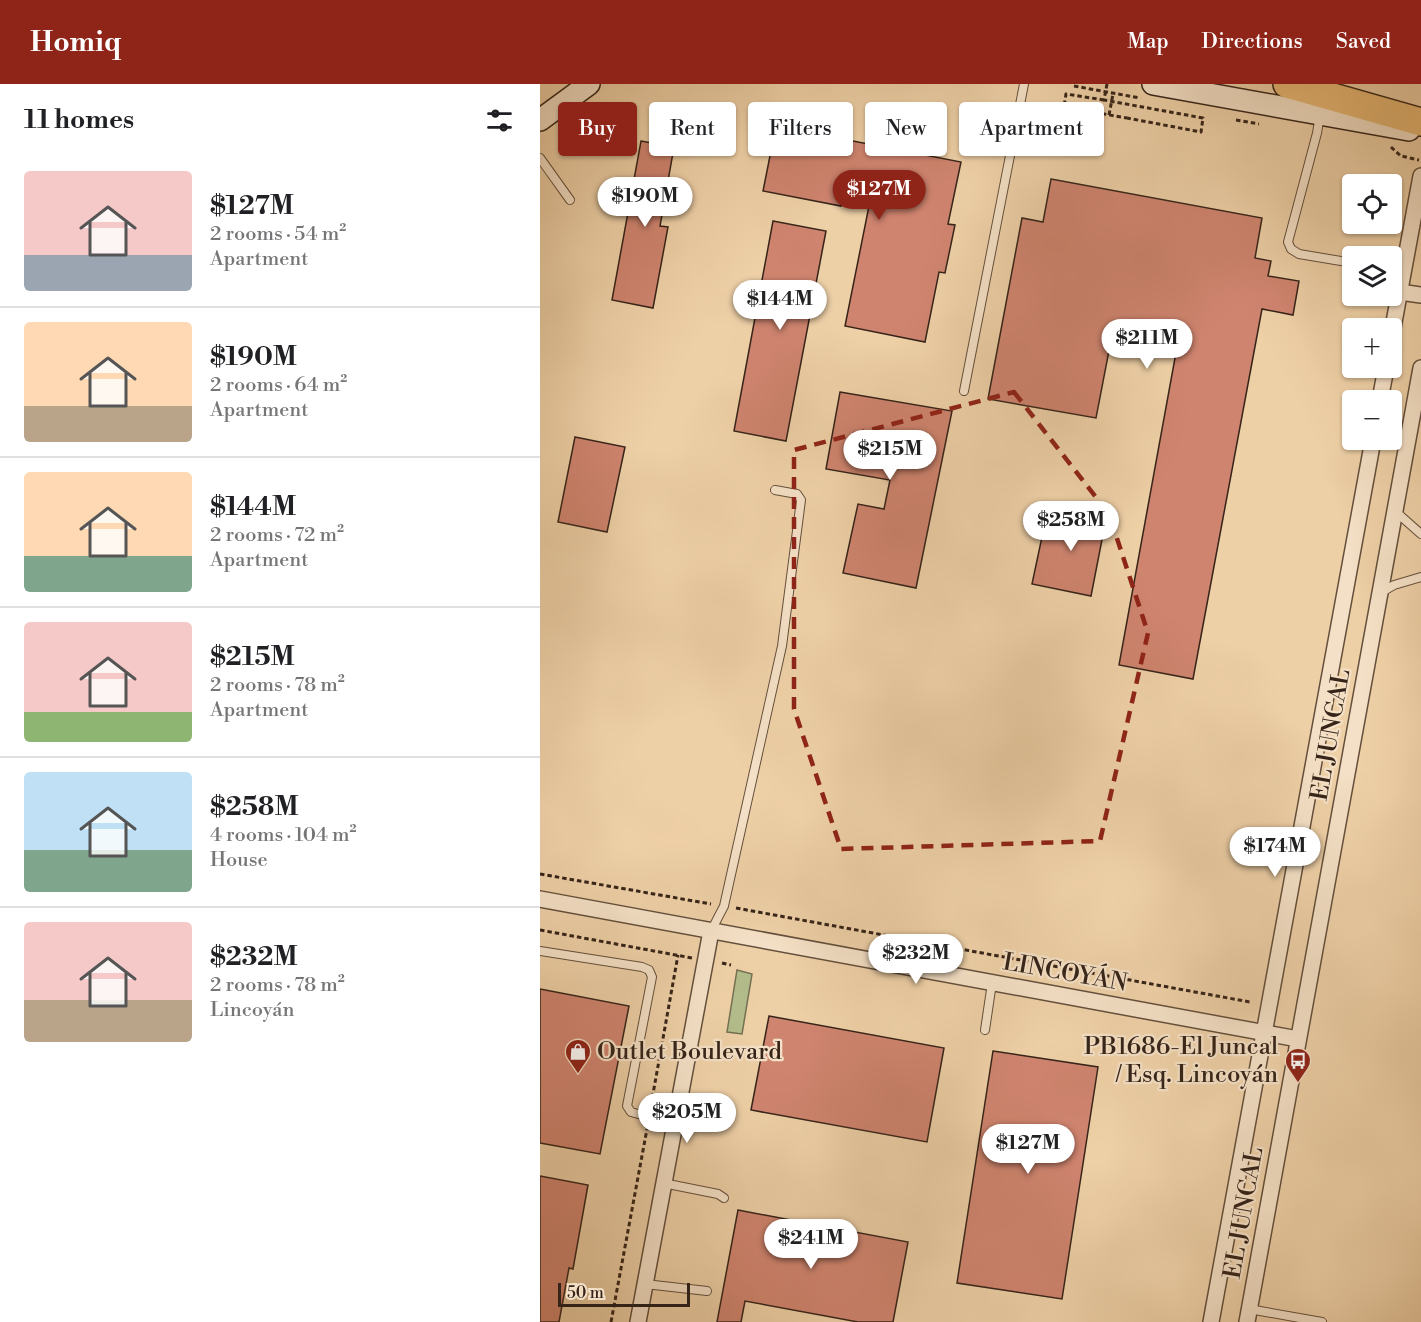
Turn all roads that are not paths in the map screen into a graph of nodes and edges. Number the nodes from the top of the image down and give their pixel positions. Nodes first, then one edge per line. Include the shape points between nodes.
1 (589, 84) edge
2 (1024, 84) edge
3 (1287, 84) edge
4 (1150, 92) edge
5 (1320, 114) junction
6 (540, 120) edge
7 (1421, 122) edge
8 (1421, 132) edge
9 (540, 158) edge
10 (1421, 176) edge
11 (570, 200) dead end
12 (1342, 261) edge
13 (1402, 281) edge
14 (1402, 292) edge
15 (1421, 295) edge
16 (1421, 368) edge
17 (964, 391) dead end
18 (1370, 450) edge
19 (775, 490) dead end
20 (1395, 511) junction
21 (1421, 534) edge
22 (1421, 577) edge
23 (1380, 593) junction
24 (540, 899) edge
25 (711, 931) junction
26 (540, 951) edge
27 (992, 982) junction
28 (985, 1030) dead end
29 (1264, 1032) junction
30 (1298, 1039) junction
31 (675, 1120) junction
32 (663, 1183) junction
33 (724, 1198) dead end
34 (645, 1284) junction
35 (707, 1291) dead end
36 (1248, 1315) edge
37 (638, 1322) edge
38 (1211, 1322) edge
39 (1323, 1322) edge

1 - 6 main road
2 - 17 lane
3 - 7 highway
4 - 5 main road
5 - 8 main road
5 - 12 lane via 1288,242 1299,254
9 - 11 lane
10 - 13 street
14 - 15 street
16 - 20 street, EL JUNCAL
18 - 29 street, EL JUNCAL
19 - 25 lane via 797,494 801,500 782,646 724,906
20 - 21 lane
20 - 23 street, EL JUNCAL
22 - 23 lane
23 - 30 street, EL JUNCAL
24 - 25 street, LINCOYÁN
25 - 27 street, LINCOYÁN
25 - 31 street
26 - 31 lane via 649,970 652,977 627,1106 630,1112
27 - 28 lane
27 - 29 street, LINCOYÁN
29 - 30 street, LINCOYÁN
29 - 38 street, EL JUNCAL
30 - 36 street, EL JUNCAL
31 - 32 street
32 - 33 lane
32 - 34 street
34 - 35 lane
34 - 37 street
36 - 39 lane

